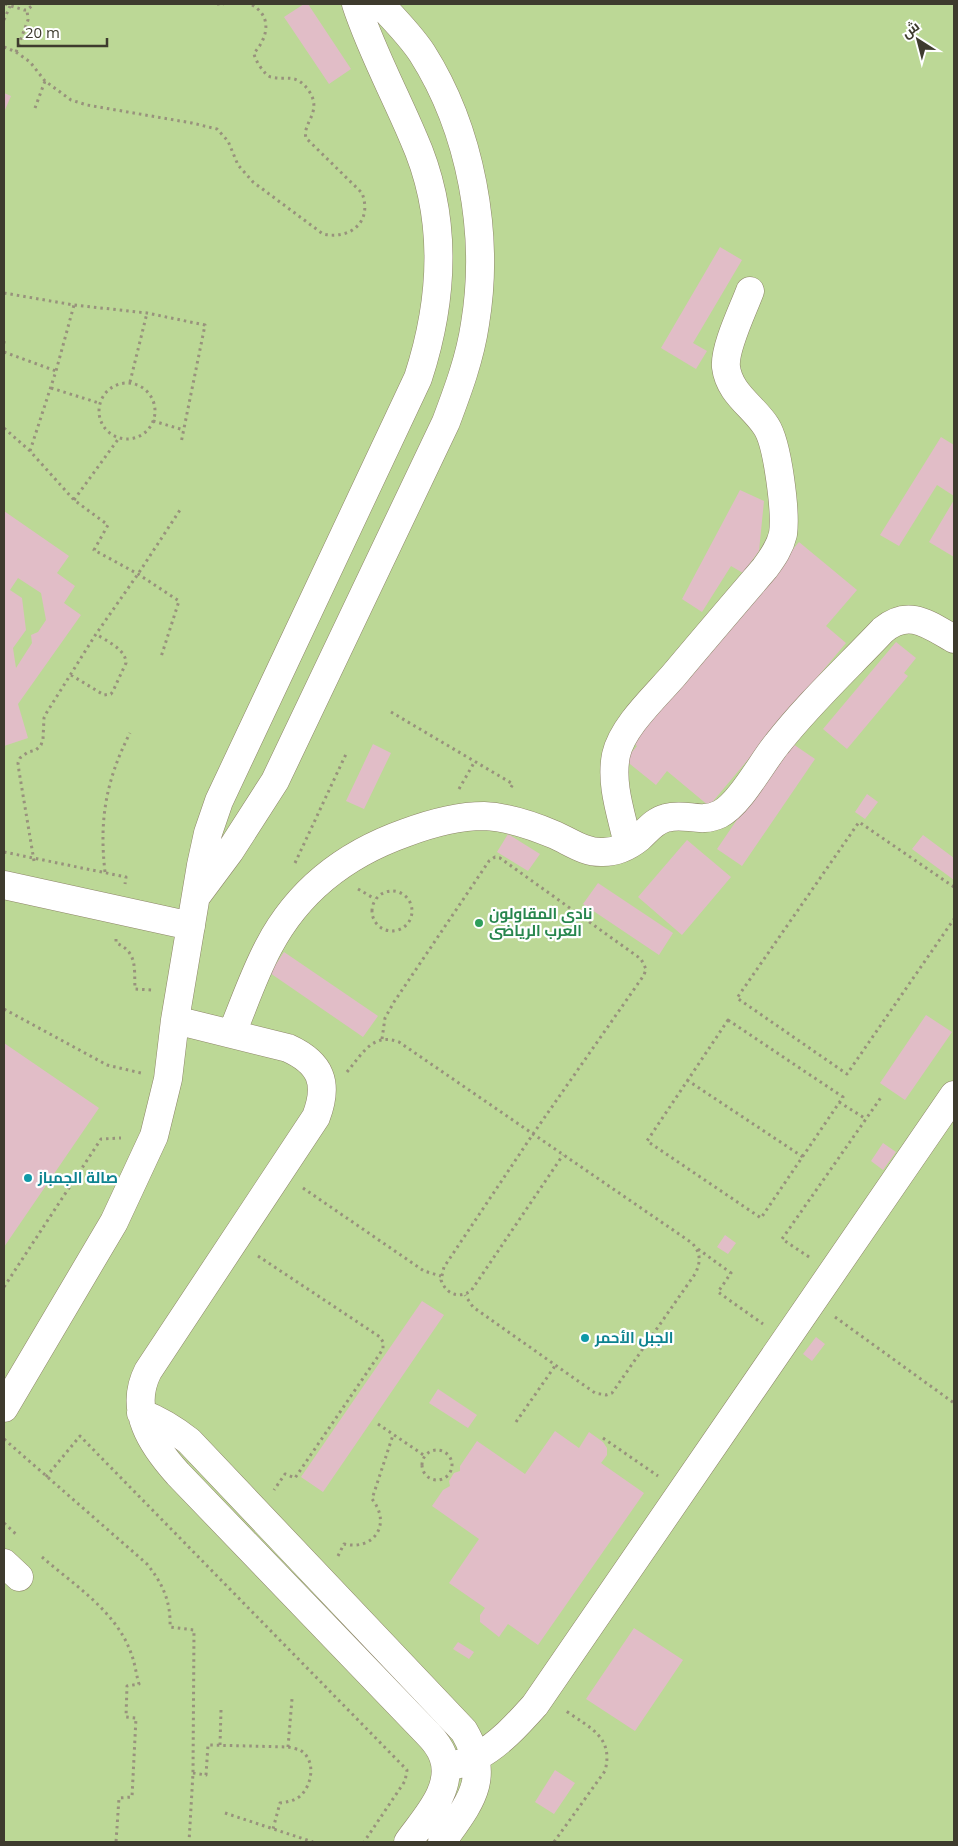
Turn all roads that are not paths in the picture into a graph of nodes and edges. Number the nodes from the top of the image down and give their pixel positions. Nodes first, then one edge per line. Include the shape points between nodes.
1 (356, 4) edge
2 (380, 4) edge
3 (750, 291) dead end
4 (329, 566) junction
5 (369, 583) junction
6 (954, 639) edge
7 (628, 845) junction
8 (4, 885) edge
9 (195, 897) junction
10 (191, 926) junction
11 (175, 1020) junction
12 (232, 1033) junction
13 (954, 1095) edge
14 (4, 1408) edge
15 (141, 1412) junction
16 (476, 1757) junction
17 (446, 1768) junction
18 (408, 1842) edge
19 (442, 1842) edge

1 - 4 lane via 427,175 439,246 439,280 432,330 418,378
2 - 5 lane via 421,52 459,132 478,213 481,255 475,324 458,390 446,422
3 - 7 lane via 727,353 726,365 733,388 761,418 774,441 784,518 782,534 773,558 622,739 614,769
4 - 5 lane
4 - 9 lane via 218,801
5 - 9 lane via 275,781 230,851
6 - 7 lane via 919,621 910,619 891,623 777,743 734,804 710,818 665,818
7 - 12 lane via 616,850 589,851 526,824 484,816 441,822 364,850 330,872 282,925 262,960
8 - 10 lane
9 - 10 lane
10 - 11 lane
11 - 12 lane
11 - 14 lane via 168,1079 154,1136 114,1222
12 - 15 lane via 304,1055 316,1068 323,1083 323,1100 316,1117 148,1371 140,1391
13 - 16 lane via 544,1695 508,1734
15 - 16 lane via 175,1429 189,1441 454,1719
15 - 17 lane via 156,1447 178,1474 428,1734 443,1754
16 - 17 lane
16 - 19 lane via 476,1783
17 - 18 lane via 445,1783 439,1796

